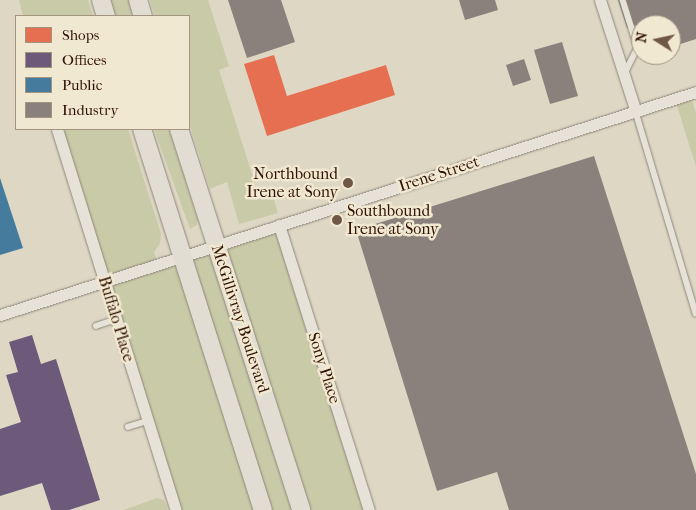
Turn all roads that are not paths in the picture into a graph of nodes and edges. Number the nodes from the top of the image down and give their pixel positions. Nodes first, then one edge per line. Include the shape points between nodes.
1 (101, 0) edge
2 (138, 0) edge
3 (600, 0) edge
4 (623, 0) edge
5 (106, 15) edge
6 (143, 15) edge
7 (624, 74) junction
8 (696, 92) edge
9 (636, 112) junction
10 (57, 130) edge
11 (142, 130) edge
12 (179, 130) edge
13 (279, 225) junction
14 (217, 245) junction
15 (183, 257) junction
16 (105, 282) junction
17 (696, 313) edge
18 (0, 315) edge
19 (116, 319) junction
20 (96, 326) dead end
21 (148, 421) junction
22 (128, 427) dead end
23 (176, 510) edge
24 (263, 510) edge
25 (301, 510) edge
26 (369, 510) edge

1 - 5 main road
2 - 6 main road
3 - 7 street
4 - 7 lane via 638,48
7 - 9 street
8 - 9 street, Irene Street
9 - 13 street, Irene Street
9 - 17 lane
10 - 16 street, Buffalo Place
11 - 15 main road
12 - 14 main road, McGillivray Boulevard
13 - 14 street, Irene Street
13 - 26 street, Sony Place
14 - 15 street, Irene Street
14 - 25 main road, McGillivray Boulevard
15 - 16 street, Irene Street
15 - 24 main road
16 - 18 street, Irene Street
16 - 19 street, Buffalo Place
19 - 20 lane
19 - 21 street, Buffalo Place
21 - 22 lane
21 - 23 street, Buffalo Place

